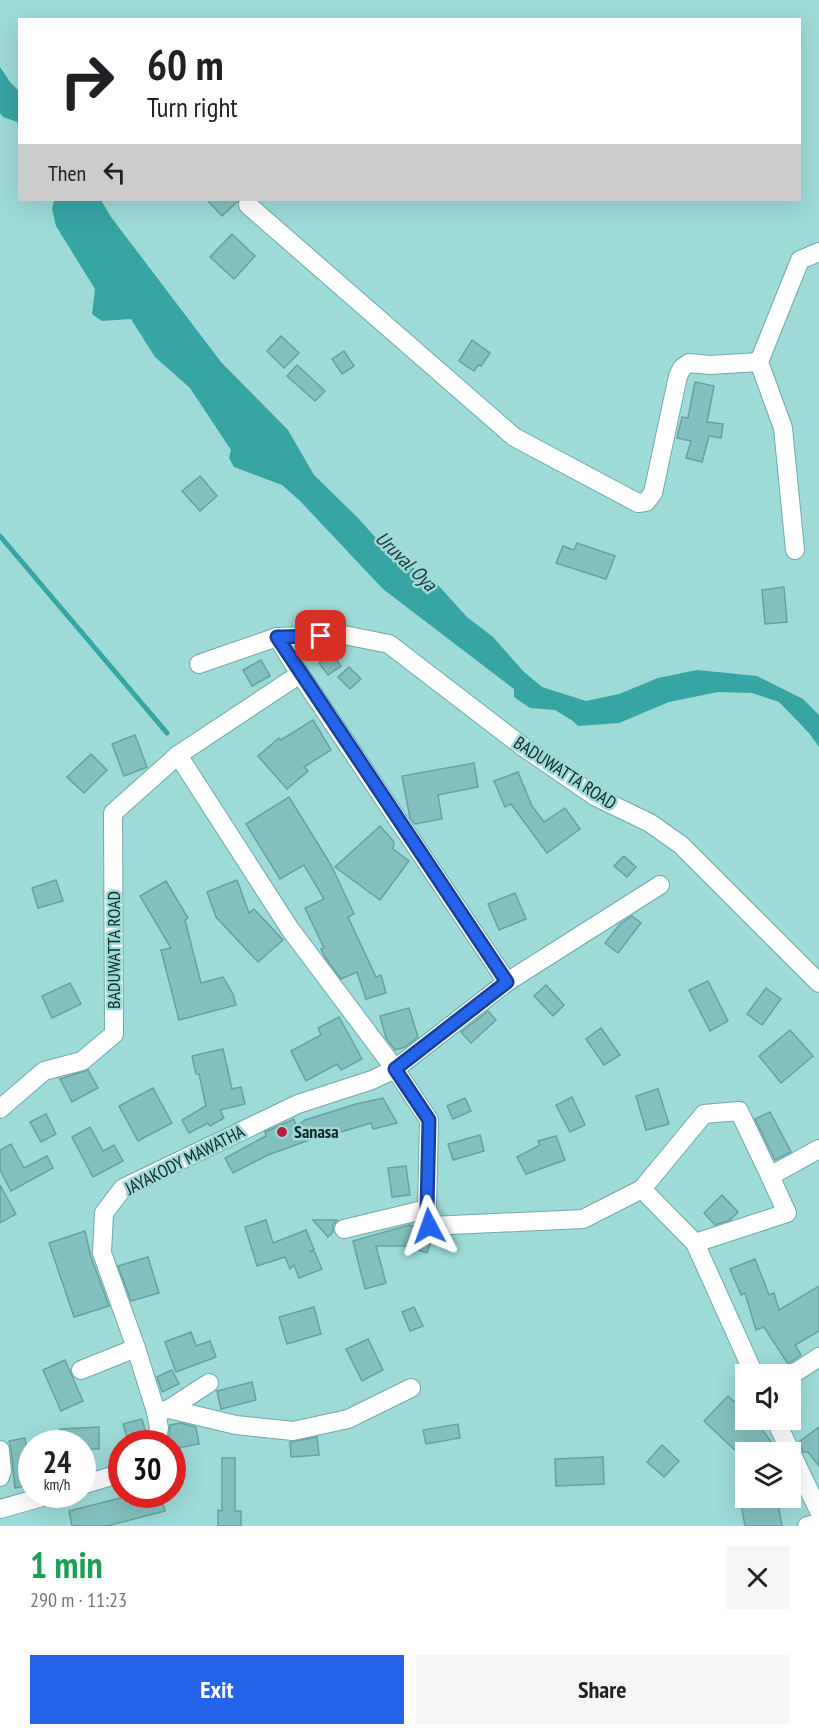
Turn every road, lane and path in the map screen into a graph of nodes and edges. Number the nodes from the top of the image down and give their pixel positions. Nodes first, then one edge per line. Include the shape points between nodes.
1 (248, 205) dead end
2 (819, 252) edge
3 (759, 362) junction
4 (795, 550) dead end
5 (277, 637) junction
6 (199, 664) dead end
7 (300, 674) junction
8 (178, 755) junction
9 (660, 885) dead end
10 (507, 982) junction
11 (819, 983) edge
12 (392, 1065) junction
13 (0, 1109) edge
14 (819, 1149) edge
15 (771, 1176) junction
16 (642, 1189) junction
17 (427, 1209) junction
18 (344, 1229) dead end
19 (695, 1244) junction
20 (136, 1348) junction
21 (819, 1357) edge
22 (749, 1364) edge
23 (801, 1369) edge
24 (81, 1370) dead end
25 (209, 1383) dead end
26 (411, 1388) dead end
27 (162, 1411) junction
28 (159, 1430) edge
29 (780, 1430) edge
30 (0, 1450) edge
31 (0, 1478) edge
32 (18, 1504) edge
33 (0, 1509) edge
34 (819, 1511) edge
35 (819, 1523) edge
36 (807, 1526) edge

1 - 3 street via 514,437 638,503 646,502 653,493 682,368 689,363
2 - 3 street via 800,260
3 - 4 street via 783,428
5 - 6 street, BADUWATTA ROAD
5 - 7 street
5 - 11 street, BADUWATTA ROAD via 344,635 389,644 549,765 596,797 650,823 681,845
7 - 8 street, BADUWATTA ROAD
7 - 10 street
8 - 12 street via 290,929
8 - 13 street, BADUWATTA ROAD via 113,813 114,1034 82,1060 44,1071
9 - 10 street
10 - 12 street, JAYAKODY MAWATHA
12 - 17 street via 429,1120
12 - 20 street, JAYAKODY MAWATHA via 372,1080 298,1104 123,1188 104,1213 102,1253
14 - 15 street
15 - 16 street via 739,1111 704,1114
15 - 19 street via 787,1213
16 - 17 street via 583,1219 429,1226
16 - 19 street
17 - 18 street
19 - 22 street
20 - 24 street
20 - 27 street, JAYAKODY MAWATHA
21 - 23 street
25 - 27 street
26 - 27 street via 348,1419 292,1431
27 - 28 street, JAYAKODY MAWATHA
29 - 34 street
30 - 31 street
32 - 33 street
35 - 36 street

